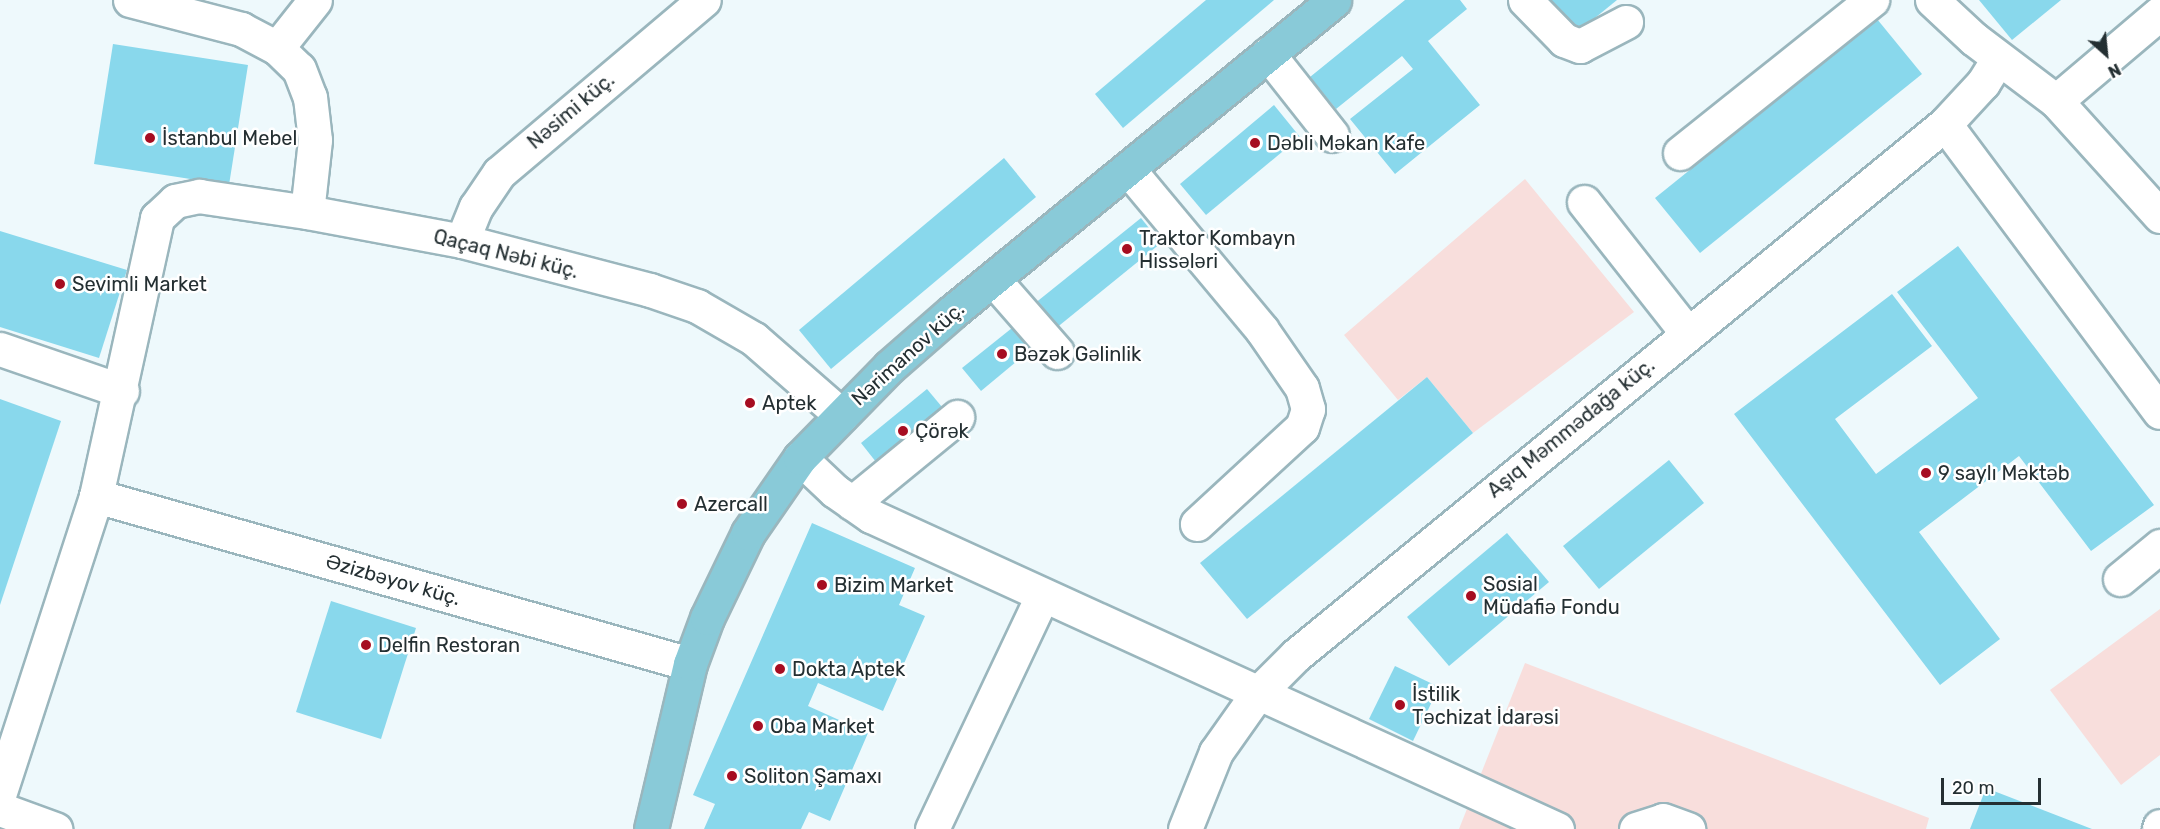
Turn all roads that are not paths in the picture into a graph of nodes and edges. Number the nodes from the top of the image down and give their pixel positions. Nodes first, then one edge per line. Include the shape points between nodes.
1 (315, 0) edge
2 (704, 0) edge
3 (1334, 0) edge
4 (1525, 0) edge
5 (1872, 0) edge
6 (1932, 0) edge
7 (150, 2) edge
8 (2160, 13) edge
9 (1626, 22) dead end
10 (277, 48) junction
11 (1268, 54) junction
12 (1998, 58) junction
13 (2056, 101) junction
14 (1945, 123) junction
15 (1332, 135) dead end
16 (1680, 153) dead end
17 (1128, 170) junction
18 (1584, 202) dead end
19 (307, 212) junction
20 (2160, 216) edge
21 (462, 241) junction
22 (993, 279) junction
23 (1687, 333) junction
24 (0, 349) edge
25 (1057, 352) dead end
26 (122, 391) junction
27 (2160, 412) edge
28 (841, 415) junction
29 (957, 417) dead end
30 (800, 458) junction
31 (96, 496) junction
32 (852, 503) junction
33 (1197, 524) dead end
34 (2160, 546) edge
35 (2120, 579) dead end
36 (1042, 596) junction
37 (690, 664) junction
38 (1257, 694) junction
39 (0, 792) edge
40 (0, 809) edge
41 (55, 829) edge
42 (651, 829) edge
43 (932, 829) edge
44 (1185, 829) edge
45 (1557, 829) edge
46 (1636, 829) edge
47 (1688, 829) edge

1 - 10 street
2 - 21 street, Nəsimi küç. via 499,173 476,207
3 - 11 main road, Nərimanov küç.
4 - 9 street via 1564,40 1580,46
5 - 16 street
6 - 12 street
7 - 10 street via 241,29
8 - 13 street
10 - 19 street via 298,69 310,97 315,140
11 - 15 street
11 - 17 main road, Nərimanov küç.
12 - 13 street
12 - 14 street, Aşıq Məmmədağa küç. via 1983,83
13 - 20 street
14 - 23 street, Aşıq Məmmədağa küç.
14 - 27 street
17 - 22 main road, Nərimanov küç.
17 - 33 street via 1262,330 1302,388 1308,409 1302,427
18 - 23 street
19 - 21 street, Qaçaq Nəbi küç.
19 - 26 street, Qaçaq Nəbi küç. via 199,196 175,201 157,218
21 - 28 street, Qaçaq Nəbi küç. via 697,306 754,339
22 - 25 street
22 - 28 main road, Nərimanov küç.
23 - 38 street, Aşıq Məmmədağa küç. via 1296,655
24 - 26 street
26 - 31 street, Qaçaq Nəbi küç.
28 - 30 main road, Nərimanov küç.
29 - 32 street
30 - 32 street
30 - 37 main road, Nərimanov küç. via 768,499 728,570
31 - 37 street, Əzizbəyov küç.
31 - 39 street, Qaçaq Nəbi küç.
32 - 36 street via 871,516
34 - 35 street
36 - 38 street
36 - 43 street
37 - 42 main road, Nərimanov küç.
38 - 44 street, Aşıq Məmmədağa küç. via 1216,752
38 - 45 street
40 - 41 street
46 - 47 street via 1663,820

